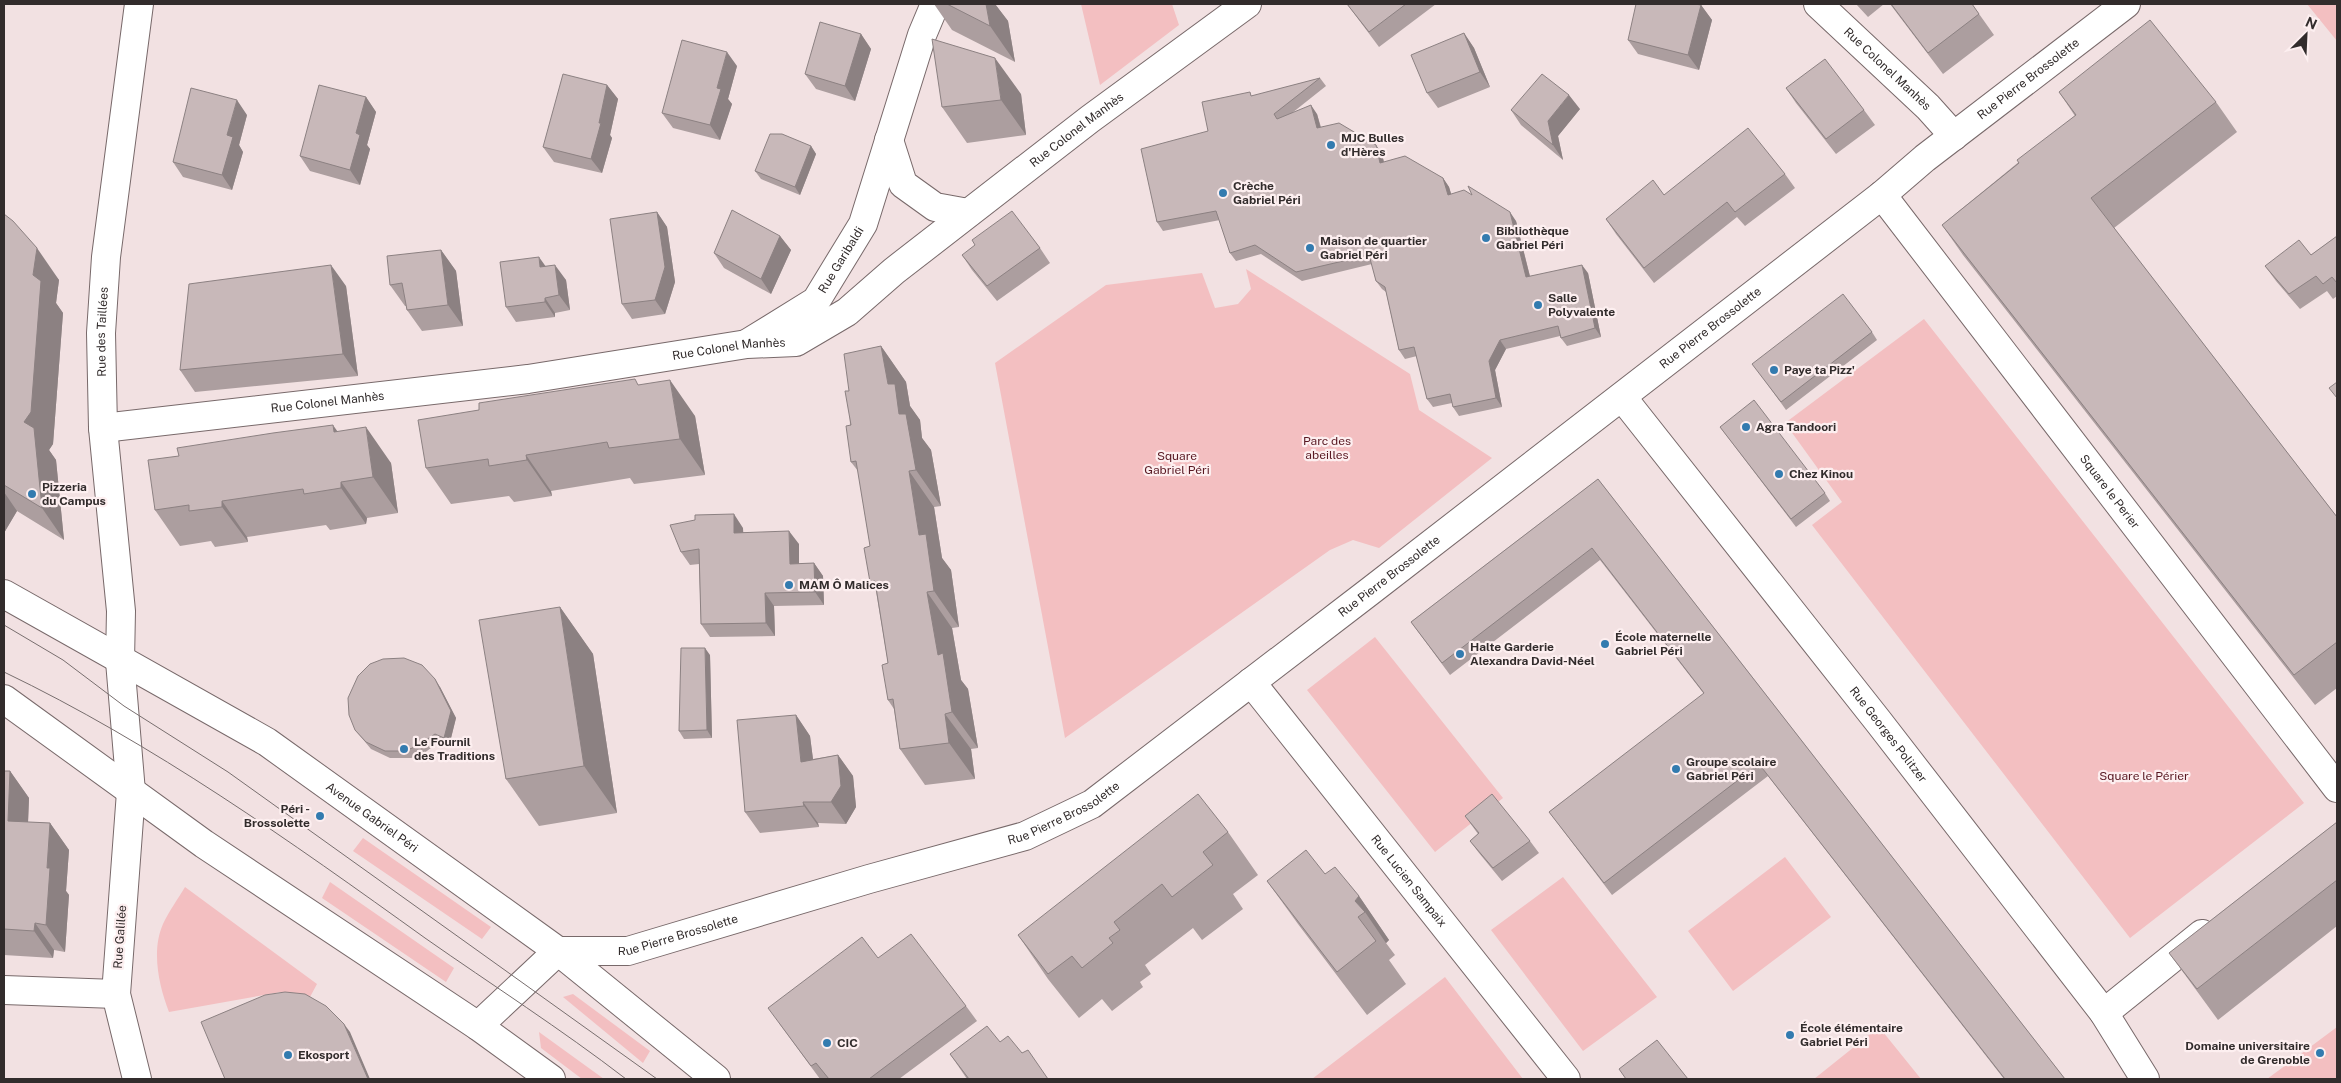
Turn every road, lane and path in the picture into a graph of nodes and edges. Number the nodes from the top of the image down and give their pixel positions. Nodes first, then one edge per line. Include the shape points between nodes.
1 (139, 4) edge
2 (935, 4) edge
3 (1247, 4) edge
4 (1818, 4) edge
5 (2126, 4) edge
6 (1954, 136) junction
7 (889, 140) junction
8 (1882, 194) junction
9 (968, 213) junction
10 (747, 344) junction
11 (1622, 397) junction
12 (103, 428) junction
13 (4, 594) edge
14 (120, 661) junction
15 (1251, 682) junction
16 (4, 699) edge
17 (2337, 788) edge
18 (131, 792) junction
19 (2220, 919) edge
20 (558, 951) junction
21 (4, 990) edge
22 (116, 994) junction
23 (2104, 1013) junction
24 (478, 1026) junction
25 (137, 1079) edge
26 (551, 1079) edge
27 (716, 1079) edge
28 (1566, 1079) edge
29 (2145, 1079) edge

1 - 12 street, Rue des Taillées via 106,257 101,333
2 - 7 street, Rue Garibaldi
3 - 9 street, Rue Colonel Manhès
4 - 6 street, Rue Colonel Manhès via 1928,107
5 - 6 street, Rue Pierre Brossolette
6 - 8 street, Rue Pierre Brossolette
7 - 9 street via 903,184 935,207
7 - 10 street, Rue Garibaldi via 863,224 816,301
8 - 11 street, Rue Pierre Brossolette
8 - 17 street, Square le Perier
9 - 10 street, Rue Colonel Manhès via 847,312 796,342
10 - 12 street, Rue Colonel Manhès via 528,379
11 - 15 street, Rue Pierre Brossolette
11 - 23 street, Rue Georges Politzer
12 - 14 street, Rue des Taillées via 122,612
13 - 14 street, Avenue Gabriel Péri
14 - 18 street, Rue Galilée
14 - 20 street, Avenue Gabriel Péri via 267,742
15 - 20 street, Rue Pierre Brossolette via 1092,804 1025,836 628,951
15 - 28 street, Rue Lucien Sampaix
16 - 18 street
18 - 22 street, Rue Galilée
18 - 24 street
19 - 23 street
20 - 24 street
20 - 27 street, Avenue Gabriel Péri
21 - 22 street
22 - 25 street, Rue Galilée
23 - 29 street, Rue Georges Politzer
24 - 26 street

